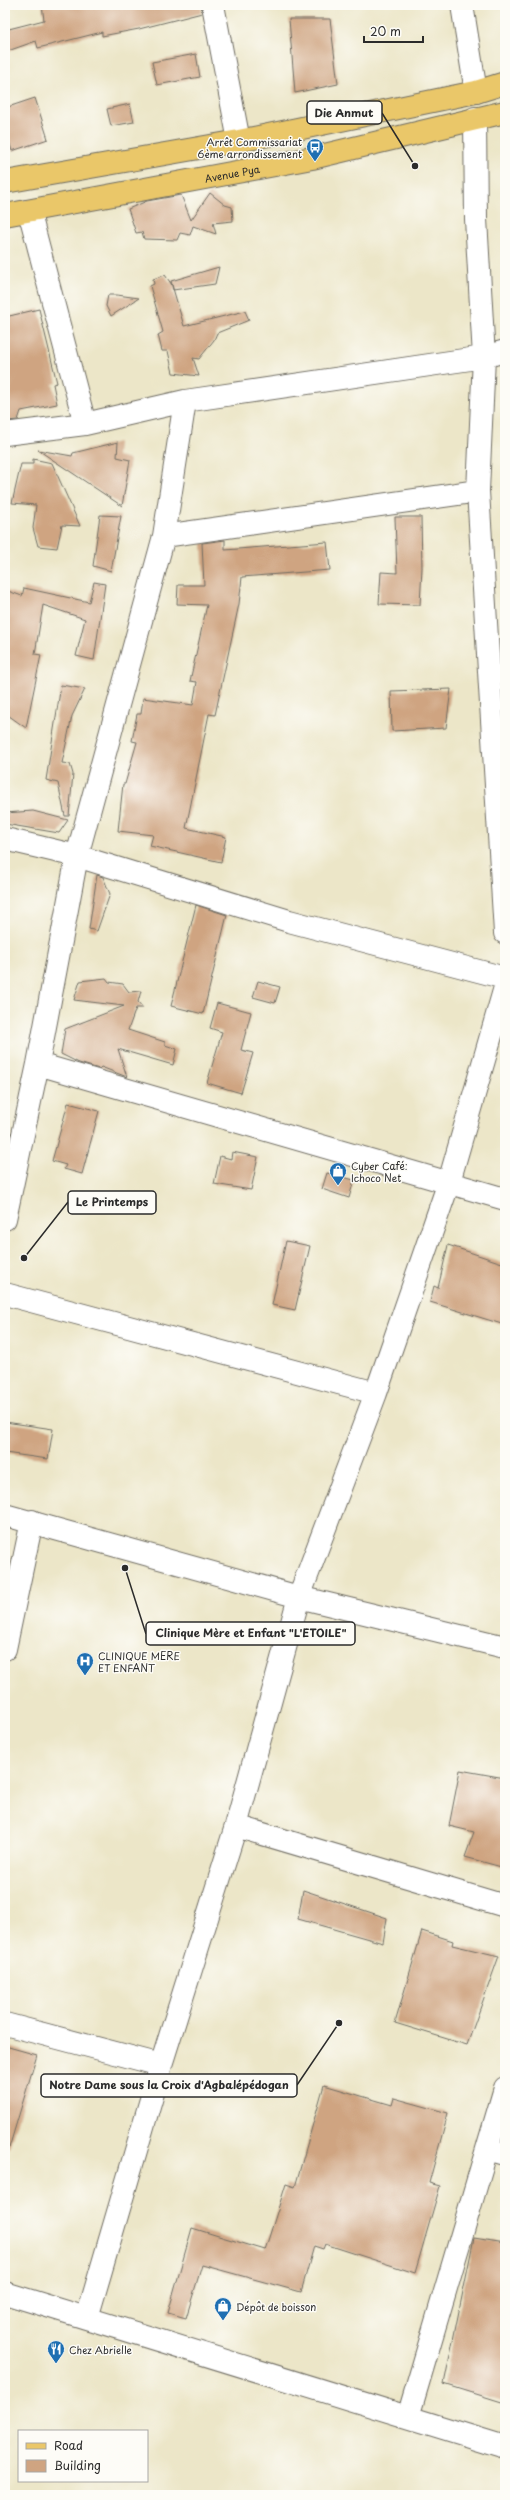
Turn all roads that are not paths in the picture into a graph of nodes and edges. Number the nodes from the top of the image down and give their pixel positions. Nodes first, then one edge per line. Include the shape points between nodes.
1 (212, 5) edge
2 (462, 5) edge
3 (505, 83) edge
4 (476, 92) junction
5 (505, 112) edge
6 (475, 118) junction
7 (239, 141) junction
8 (5, 182) edge
9 (27, 210) junction
10 (5, 215) edge
11 (505, 351) edge
12 (484, 357) junction
13 (185, 401) junction
14 (85, 424) junction
15 (5, 434) edge
16 (478, 491) junction
17 (164, 536) junction
18 (500, 755) edge
19 (5, 839) edge
20 (77, 856) junction
21 (505, 933) edge
22 (505, 978) edge
23 (505, 987) edge
24 (38, 1064) junction
25 (449, 1182) junction
26 (505, 1199) edge
27 (5, 1220) edge
28 (5, 1294) edge
29 (376, 1393) junction
30 (5, 1515) edge
31 (32, 1521) junction
32 (299, 1597) junction
33 (505, 1647) edge
34 (5, 1649) edge
35 (236, 1826) junction
36 (505, 1906) edge
37 (5, 2024) edge
38 (162, 2065) junction
39 (505, 2088) edge
40 (496, 2151) edge
41 (5, 2293) edge
42 (87, 2318) junction
43 (408, 2417) junction
44 (505, 2447) edge

1 - 7 street
2 - 4 street
3 - 4 main road
4 - 6 main road
4 - 7 main road
5 - 6 main road, Avenue Pya
6 - 9 main road, Avenue Pya via 312,158
6 - 12 street via 476,219
7 - 8 main road
9 - 10 main road, Avenue Pya
9 - 14 street
11 - 12 street
12 - 13 street
12 - 16 street
13 - 14 street
13 - 17 street
14 - 15 street
16 - 17 street
16 - 18 street
17 - 20 street
18 - 21 street
19 - 20 street
20 - 22 street via 289,921
20 - 24 street
23 - 25 street
24 - 25 street
24 - 27 street
25 - 26 street
25 - 29 street
28 - 29 street
29 - 32 street
30 - 31 street
31 - 32 street
31 - 34 street
32 - 33 street
32 - 35 street
35 - 36 street
35 - 38 street
37 - 38 street
38 - 42 street
39 - 40 street
40 - 43 street
41 - 42 street
42 - 43 street
43 - 44 street

